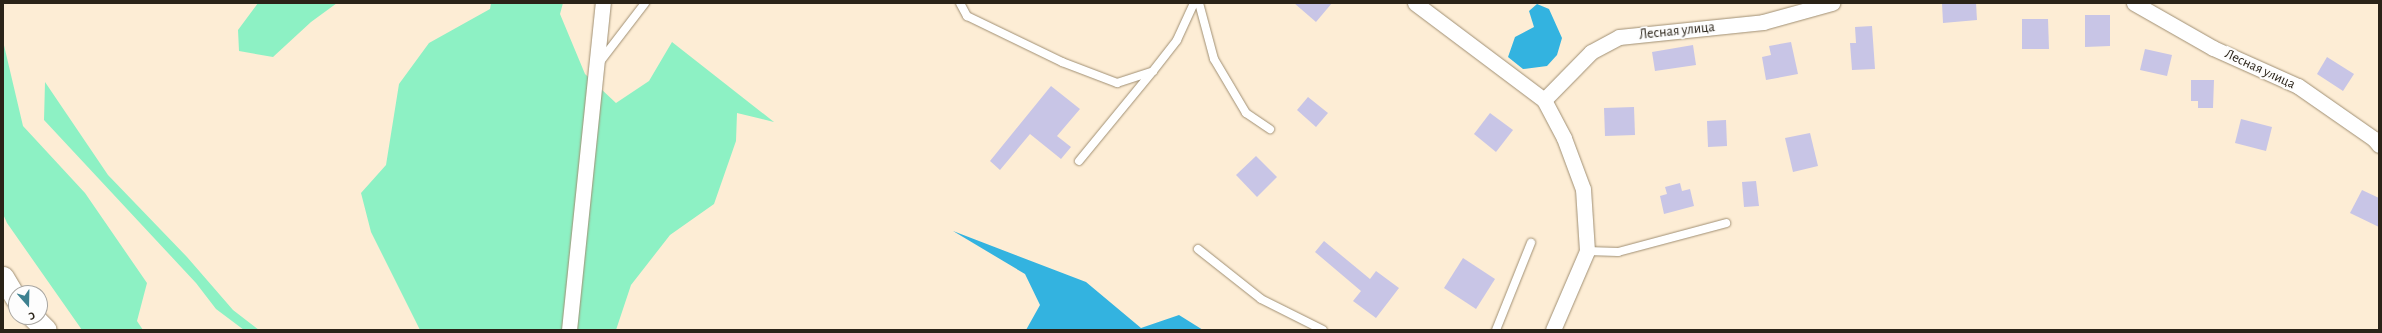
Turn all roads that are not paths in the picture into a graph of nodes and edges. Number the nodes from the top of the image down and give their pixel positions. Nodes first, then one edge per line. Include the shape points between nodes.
1 (603, 3) edge
2 (645, 3) edge
3 (960, 3) edge
4 (1194, 3) edge
5 (1199, 3) edge
6 (1415, 3) edge
7 (1832, 3) edge
8 (2134, 3) edge
9 (598, 64) junction
10 (1153, 71) junction
11 (1544, 100) junction
12 (1270, 129) dead end
13 (2379, 145) edge
14 (1079, 161) dead end
15 (1726, 223) dead end
16 (1531, 243) dead end
17 (1198, 249) dead end
18 (1587, 251) junction
19 (569, 330) edge
20 (1323, 330) edge
21 (1496, 330) edge
22 (1553, 330) edge

1 - 9 street
2 - 9 lane
3 - 10 lane via 967,16 1062,62 1117,83
4 - 10 lane via 1177,40
5 - 12 lane via 1214,59 1246,113
6 - 11 street
7 - 11 street, Лесная улица via 1763,22 1620,37 1591,52
8 - 13 street, Лесная улица via 2212,48 2298,86
9 - 19 street
10 - 14 lane
11 - 18 street via 1564,138 1583,189
15 - 18 lane via 1618,252
16 - 21 lane
17 - 20 lane via 1261,299
18 - 22 street

